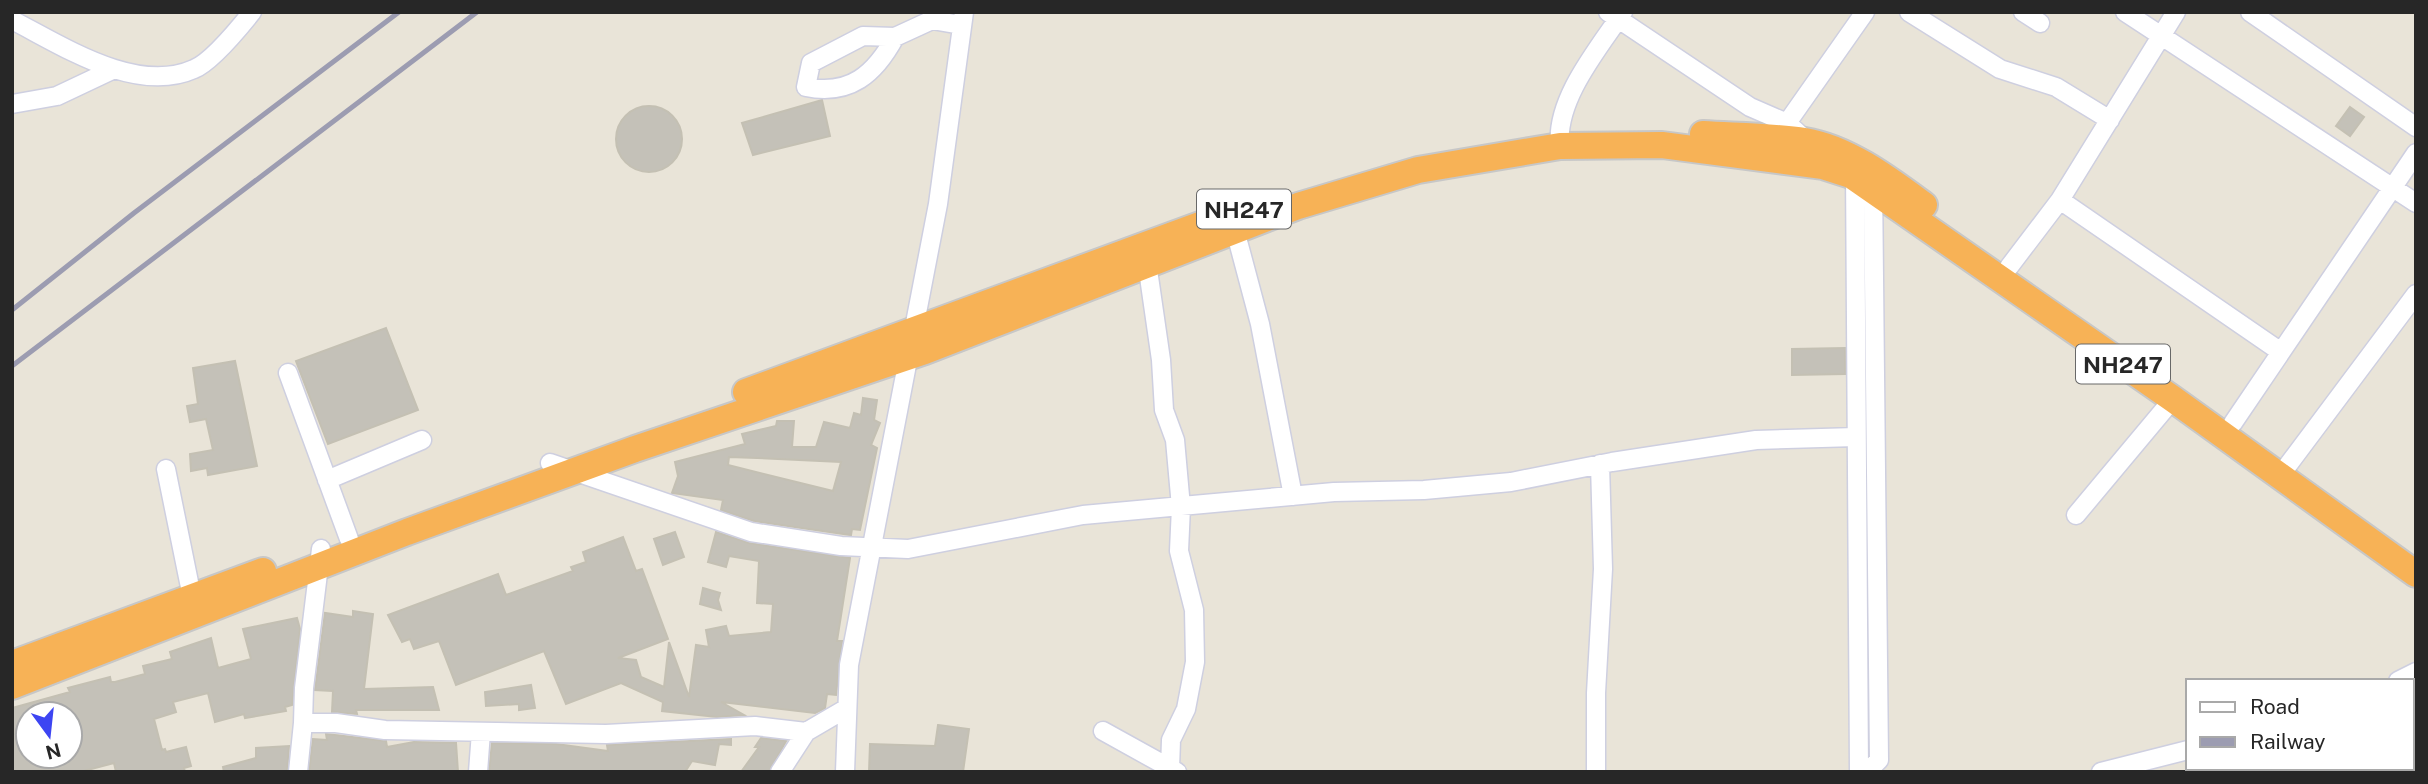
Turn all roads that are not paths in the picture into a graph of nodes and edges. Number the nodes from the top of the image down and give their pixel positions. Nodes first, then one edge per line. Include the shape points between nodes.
1 (252, 12) edge
2 (1865, 12) edge
3 (1909, 12) edge
4 (2023, 12) edge
5 (2125, 12) edge
6 (2176, 12) edge
7 (2250, 12) edge
8 (1616, 15) edge
9 (962, 19) edge
10 (12, 20) edge
11 (2040, 23) dead end
12 (2161, 36) junction
13 (895, 37) junction
14 (113, 70) junction
15 (12, 104) edge
16 (2110, 120) junction
17 (1787, 123) junction
18 (2416, 127) edge
19 (1559, 139) junction
20 (1807, 141) junction
21 (2416, 153) edge
22 (1823, 166) junction
23 (1864, 175) junction
24 (2392, 188) junction
25 (2060, 200) junction
26 (2416, 203) edge
27 (1235, 230) junction
28 (1168, 245) junction
29 (1147, 263) junction
30 (2009, 267) junction
31 (1099, 271) junction
32 (2416, 294) edge
33 (911, 344) junction
34 (2281, 352) junction
35 (288, 373) dead end
36 (2173, 399) junction
37 (2233, 423) junction
38 (1856, 437) junction
39 (422, 440) dead end
40 (550, 463) junction
41 (1600, 464) junction
42 (166, 469) dead end
43 (576, 471) junction
44 (2283, 471) junction
45 (327, 480) junction
46 (1293, 496) junction
47 (1181, 507) junction
48 (2076, 514) dead end
49 (349, 539) junction
50 (871, 549) junction
51 (2416, 556) edge
52 (320, 557) junction
53 (2416, 574) edge
54 (192, 597) junction
55 (75, 651) junction
56 (12, 664) edge
57 (12, 686) edge
58 (847, 708) junction
59 (303, 723) junction
60 (1103, 731) dead end
61 (481, 732) junction
62 (806, 732) junction
63 (2186, 751) edge
64 (2169, 764) edge
65 (1173, 771) edge
66 (298, 772) edge
67 (478, 772) edge
68 (780, 772) edge
69 (845, 772) edge
70 (1596, 772) edge
71 (1859, 772) edge
72 (1867, 772) edge
73 (2101, 772) edge

1 - 14 street via 196,69 165,77
2 - 17 street
3 - 16 street via 2000,69 2056,87
4 - 11 street
5 - 12 street
6 - 12 street
7 - 18 street
8 - 17 street via 1750,107
8 - 19 street via 1572,92
9 - 13 street via 932,20
9 - 33 street via 938,204
10 - 14 street
12 - 16 street
12 - 24 street
13 - 13 street via 881,62 862,79 827,91 806,87 811,63 831,50 863,36
14 - 15 street via 57,96
16 - 25 street
17 - 20 street
19 - 20 highway, NH247 via 1598,127
19 - 22 highway, NH247 via 1662,145
19 - 27 highway, NH247 via 1418,170
19 - 28 highway, NH247 via 1409,154
20 - 22 street
20 - 23 highway, NH247
21 - 24 street
22 - 23 highway, NH247
23 - 30 highway, NH247
23 - 36 highway, NH247
23 - 38 street
23 - 72 street via 1879,760
24 - 26 street
24 - 34 street
25 - 30 street
25 - 34 street
27 - 28 highway, NH247
27 - 46 street via 1260,324
28 - 29 highway, NH247
28 - 31 highway, NH247
29 - 31 highway, NH247
29 - 47 street
30 - 37 highway, NH247
31 - 33 highway, NH247
32 - 44 street
33 - 40 highway, NH247
33 - 43 highway, NH247
33 - 50 street
34 - 37 street
35 - 45 street
36 - 44 highway, NH247
36 - 48 street
37 - 44 highway, NH247
38 - 41 street via 1756,440
38 - 71 street
39 - 45 street
40 - 43 street
40 - 49 highway, NH247
41 - 46 street via 1511,482
41 - 70 street
42 - 54 street
43 - 50 street via 751,532
43 - 52 highway, NH247
44 - 51 highway, NH247
44 - 53 highway, NH247
45 - 49 street
46 - 47 street
47 - 50 street via 1083,515 908,549
47 - 65 street via 1179,551 1194,610 1195,662 1186,709 1171,740
49 - 52 highway, NH247
50 - 58 street via 849,666
52 - 54 highway, NH247
52 - 55 highway, NH247 via 201,615
52 - 59 street
54 - 55 highway, NH247
55 - 56 highway, NH247
55 - 57 highway, NH247
58 - 62 street
58 - 69 street
59 - 61 street
59 - 66 street
60 - 65 street
61 - 62 street via 606,734 755,726
61 - 67 street
62 - 68 street
63 - 64 street
64 - 73 street

